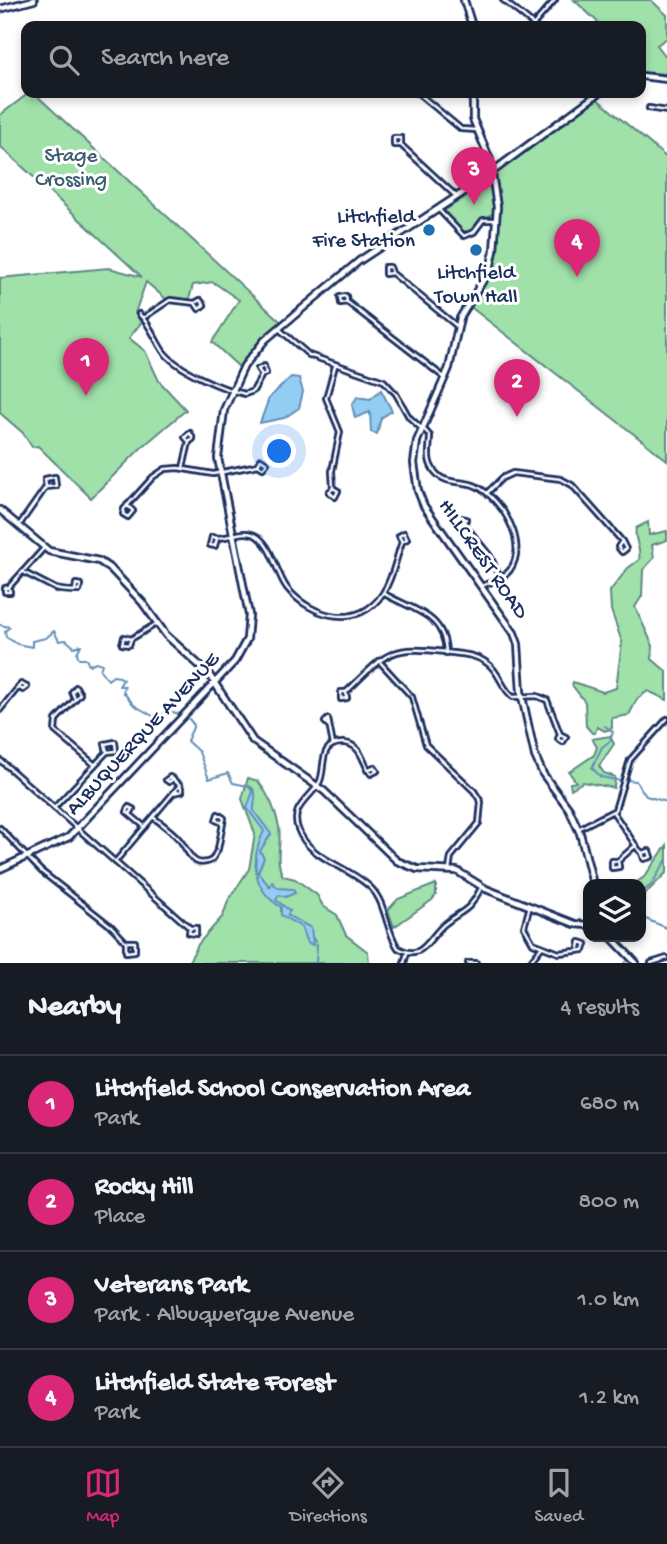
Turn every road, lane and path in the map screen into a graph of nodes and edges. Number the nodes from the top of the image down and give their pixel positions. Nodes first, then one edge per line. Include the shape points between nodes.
1 (34, 0) edge
2 (464, 0) edge
3 (503, 0) edge
4 (554, 1) edge
5 (0, 9) edge
6 (470, 21) edge
7 (528, 21) edge
8 (538, 21) edge
9 (646, 77) edge
10 (667, 79) edge
11 (424, 98) edge
12 (473, 98) edge
13 (593, 98) edge
14 (649, 108) dead end
15 (667, 111) edge
16 (477, 130) junction
17 (401, 145) dead end
18 (492, 173) junction
19 (457, 197) junction
20 (438, 209) junction
21 (498, 220) junction
22 (391, 273) dead end
23 (346, 302) dead end
24 (195, 303) dead end
25 (139, 314) dead end
26 (143, 318) junction
27 (458, 327) junction
28 (278, 328) junction
29 (336, 364) junction
30 (262, 374) dead end
31 (445, 378) junction
32 (231, 389) junction
33 (422, 428) junction
34 (189, 442) dead end
35 (258, 465) dead end
36 (183, 468) junction
37 (220, 473) junction
38 (46, 487) dead end
39 (332, 488) dead end
40 (487, 494) junction
41 (127, 505) dead end
42 (0, 510) edge
43 (465, 525) dead end
44 (18, 526) junction
45 (232, 534) junction
46 (217, 539) dead end
47 (622, 541) dead end
48 (402, 542) dead end
49 (44, 548) junction
50 (23, 572) junction
51 (500, 578) junction
52 (482, 586) junction
53 (9, 587) dead end
54 (75, 591) dead end
55 (383, 593) junction
56 (156, 624) junction
57 (131, 639) dead end
58 (446, 653) junction
59 (379, 661) junction
60 (215, 683) junction
61 (18, 687) dead end
62 (346, 692) dead end
63 (523, 698) junction
64 (75, 699) dead end
65 (0, 710) edge
66 (667, 719) edge
67 (328, 725) dead end
68 (662, 725) junction
69 (667, 727) edge
70 (560, 734) dead end
71 (333, 745) junction
72 (107, 752) dead end
73 (0, 760) edge
74 (95, 765) junction
75 (367, 770) dead end
76 (173, 779) dead end
77 (317, 786) junction
78 (54, 807) junction
79 (613, 812) junction
80 (130, 814) dead end
81 (153, 817) junction
82 (223, 823) dead end
83 (145, 827) junction
84 (0, 828) edge
85 (78, 828) junction
86 (578, 829) junction
87 (636, 845) junction
88 (642, 853) dead end
89 (29, 858) junction
90 (618, 860) dead end
91 (115, 862) junction
92 (0, 869) edge
93 (449, 870) junction
94 (592, 879) edge
95 (482, 887) junction
96 (530, 906) junction
97 (583, 925) edge
98 (190, 928) dead end
99 (126, 942) dead end
100 (615, 942) edge
101 (541, 948) junction
102 (579, 948) dead end
103 (407, 953) junction
104 (667, 958) edge
105 (404, 963) edge
106 (468, 963) edge
107 (476, 963) edge
108 (529, 963) edge
109 (636, 963) edge
110 (651, 963) edge

1 - 5 street
2 - 6 street
3 - 7 street
4 - 8 street
9 - 10 street
11 - 16 street via 461,130
12 - 16 street, HILLCREST ROAD
13 - 18 street, ALBUQUERQUE AVENUE
14 - 15 street
16 - 18 street, HILLCREST ROAD
17 - 19 street
18 - 19 street, ALBUQUERQUE AVENUE
18 - 21 street, HILLCREST ROAD
19 - 20 street, ALBUQUERQUE AVENUE
20 - 21 street via 464,236 483,220
20 - 28 street, ALBUQUERQUE AVENUE via 381,244
21 - 27 street, HILLCREST ROAD via 490,269
22 - 27 street
23 - 31 street
24 - 26 street via 170,300
25 - 26 street
26 - 32 street via 174,363
27 - 31 street, HILLCREST ROAD
28 - 29 street via 305,353
28 - 32 street, ALBUQUERQUE AVENUE via 250,356
29 - 33 street via 384,381
29 - 39 street via 326,398 340,432
30 - 32 street via 251,393
31 - 33 street, HILLCREST ROAD
32 - 37 street, ALBUQUERQUE AVENUE via 219,438
33 - 40 street via 430,436 429,461 437,474
33 - 52 street, HILLCREST ROAD via 414,456 420,499
34 - 36 street
35 - 37 street
36 - 37 street
36 - 41 street via 156,474
37 - 45 street, ALBUQUERQUE AVENUE
38 - 44 street
40 - 47 street via 513,473 561,479 572,485
40 - 51 street via 515,535 513,565
42 - 44 street
43 - 51 street via 490,556
44 - 49 street
45 - 46 street
45 - 55 street via 249,533 261,539 288,589 316,612 351,615 370,607
45 - 60 street, ALBUQUERQUE AVENUE via 249,629 241,654
48 - 55 street
49 - 50 street
49 - 56 street via 105,565 134,593
50 - 53 street
50 - 54 street via 52,588
51 - 52 street
52 - 63 street, HILLCREST ROAD via 516,638
55 - 58 street via 430,616 443,632
56 - 57 street
56 - 60 street
58 - 59 street via 406,649
58 - 63 street via 484,661 497,672 508,694
59 - 62 street
59 - 93 street via 412,697 426,745 481,802 479,823 452,857
60 - 77 street via 253,741
60 - 85 street, ALBUQUERQUE AVENUE
61 - 65 street
63 - 70 street via 547,700
63 - 86 street, HILLCREST ROAD via 538,763
64 - 74 street via 56,720 55,731
66 - 68 street
67 - 71 street
68 - 69 street
68 - 79 street via 631,760
71 - 75 street via 355,747
71 - 77 street via 323,757
72 - 74 street
73 - 78 street
74 - 78 street
76 - 81 street via 180,785
77 - 93 street via 397,860 416,869
77 - 103 street via 295,813 303,842 372,889 395,943
78 - 85 street
79 - 86 street
79 - 87 street
80 - 83 street
81 - 82 street via 200,863 210,862 216,855
81 - 83 street
83 - 91 street
84 - 89 street
85 - 89 street, ALBUQUERQUE AVENUE via 62,842
85 - 91 street
86 - 94 street, HILLCREST ROAD
87 - 88 street
87 - 90 street
89 - 92 street, ALBUQUERQUE AVENUE
89 - 99 street
91 - 98 street
93 - 95 street
95 - 96 street
95 - 103 street via 469,909 442,926 425,949
96 - 97 street
96 - 101 street via 524,929
100 - 109 street
101 - 102 street via 561,953
101 - 108 street
103 - 105 street
104 - 110 street
106 - 107 street

